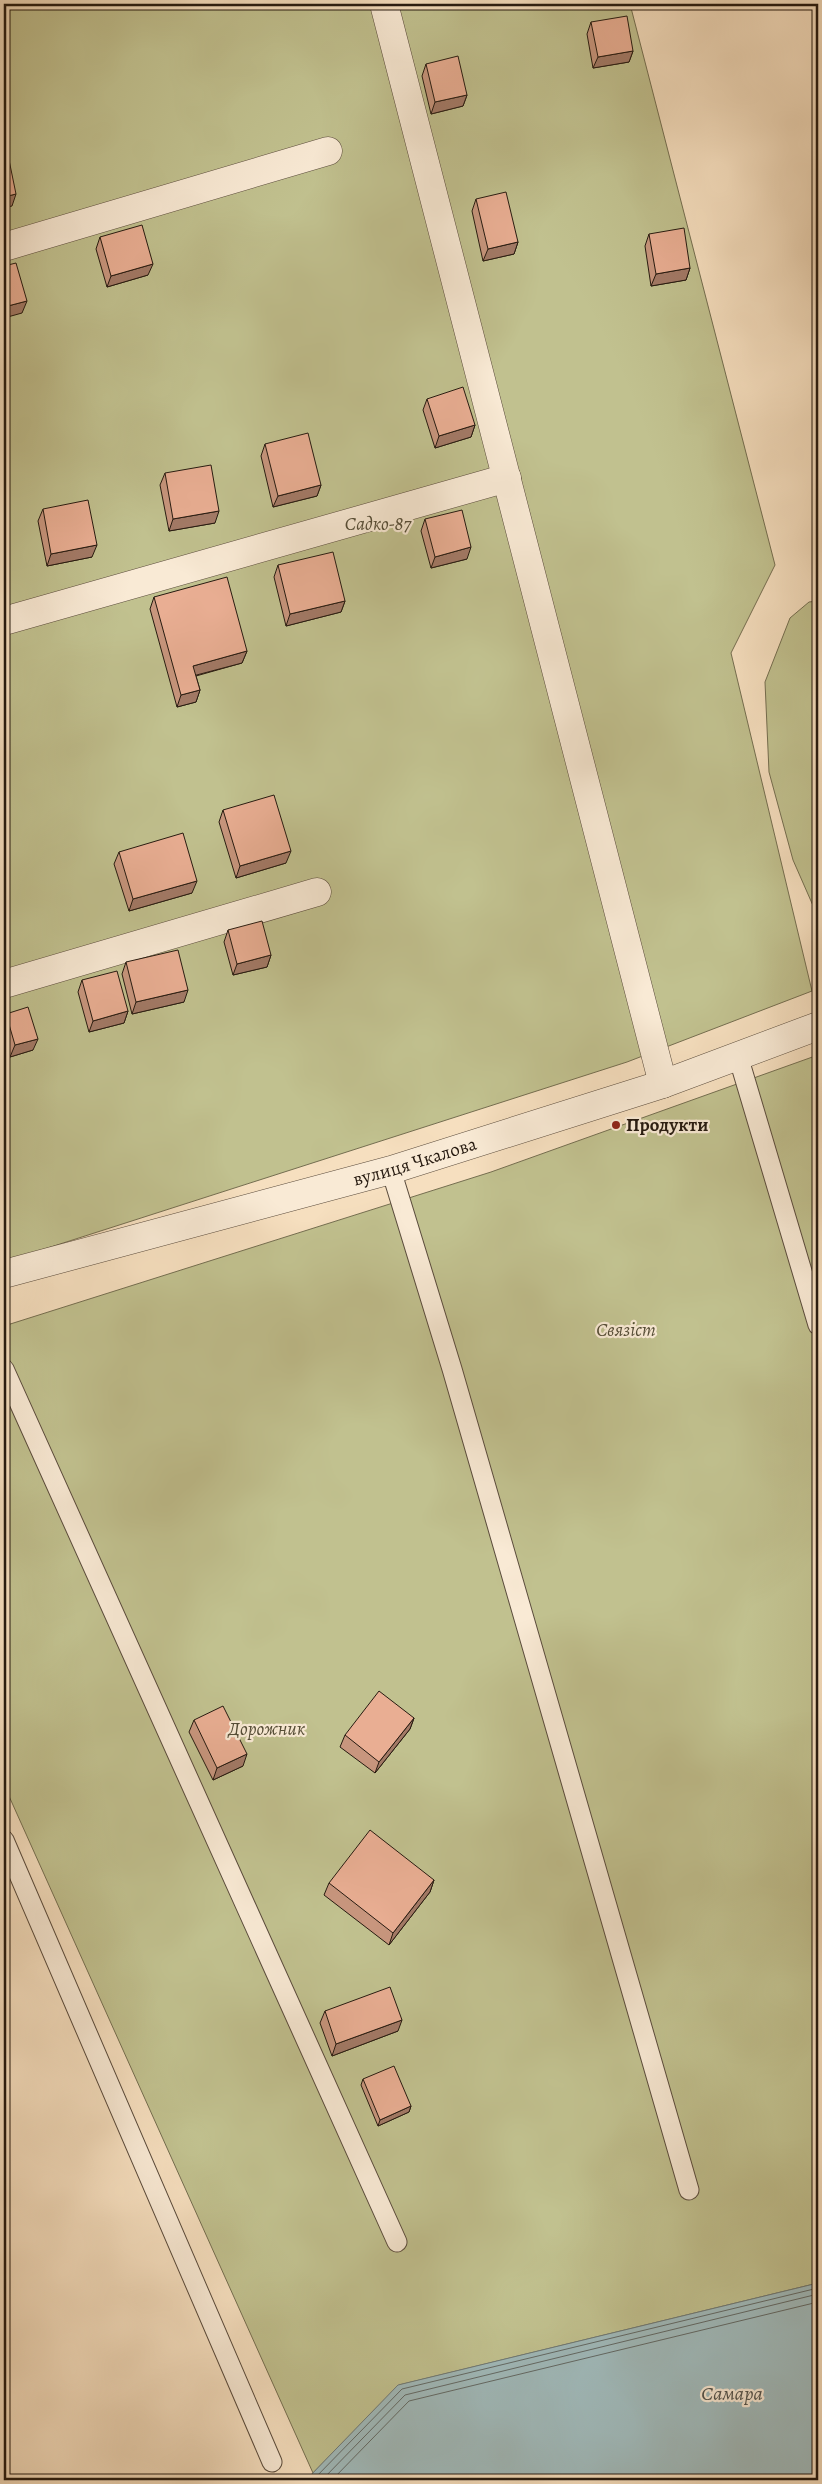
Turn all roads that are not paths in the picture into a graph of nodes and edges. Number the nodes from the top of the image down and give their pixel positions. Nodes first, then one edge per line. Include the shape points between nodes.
1 (384, 4) edge
2 (328, 151) dead end
3 (4, 247) edge
4 (507, 478) junction
5 (4, 620) edge
6 (317, 892) dead end
7 (4, 984) edge
8 (818, 1026) edge
9 (738, 1056) junction
10 (663, 1084) junction
11 (391, 1170) junction
12 (4, 1274) edge
13 (818, 1325) edge
14 (4, 1369) edge
15 (4, 1840) edge
16 (689, 2190) dead end
17 (397, 2242) dead end
18 (272, 2462) dead end

1 - 4 street
2 - 3 street
4 - 5 street
4 - 10 street
6 - 7 street
8 - 9 street, вулиця Чкалова
9 - 10 street, вулиця Чкалова
9 - 13 lane
10 - 11 street, вулиця Чкалова
11 - 12 street, вулиця Чкалова
11 - 16 lane via 452,1368
14 - 17 lane
15 - 18 lane

